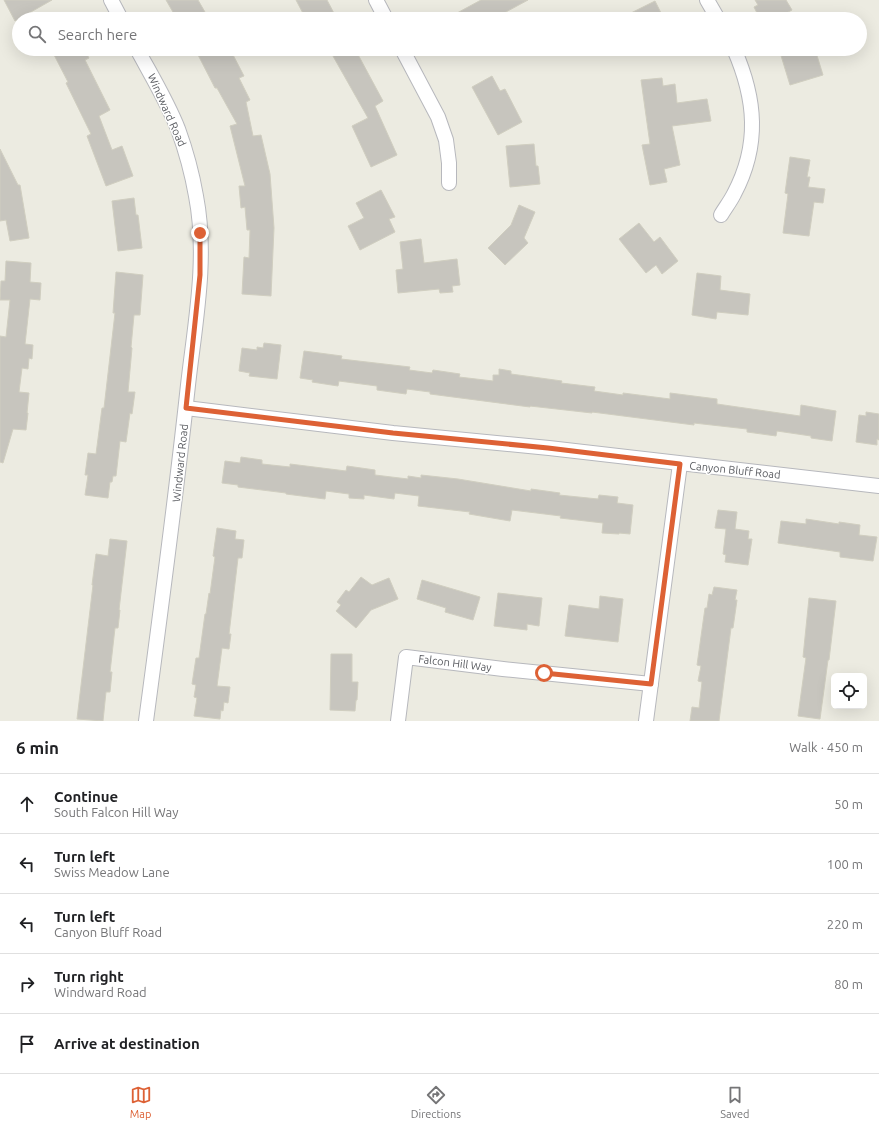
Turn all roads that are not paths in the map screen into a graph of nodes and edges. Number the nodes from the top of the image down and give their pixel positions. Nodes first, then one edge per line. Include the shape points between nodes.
1 (111, 0) edge
2 (708, 0) edge
3 (379, 1) edge
4 (117, 12) edge
5 (383, 12) edge
6 (714, 12) edge
7 (141, 56) edge
8 (406, 56) edge
9 (737, 56) edge
10 (449, 183) dead end
11 (721, 215) dead end
12 (186, 408) junction
13 (680, 464) junction
14 (879, 486) edge
15 (651, 684) junction
16 (146, 721) edge
17 (398, 721) edge
18 (646, 721) edge

1 - 4 street
2 - 6 street
3 - 5 street
7 - 12 street, Windward Road via 177,128 196,197 200,233 200,275
8 - 10 street via 438,116 446,140
9 - 11 street via 749,94 752,115 751,137 741,179
12 - 13 street, Canyon Bluff Road
12 - 16 street, Windward Road
13 - 14 street, Canyon Bluff Road
13 - 15 street
15 - 17 street, Falcon Hill Way via 503,670 406,657
15 - 18 street

